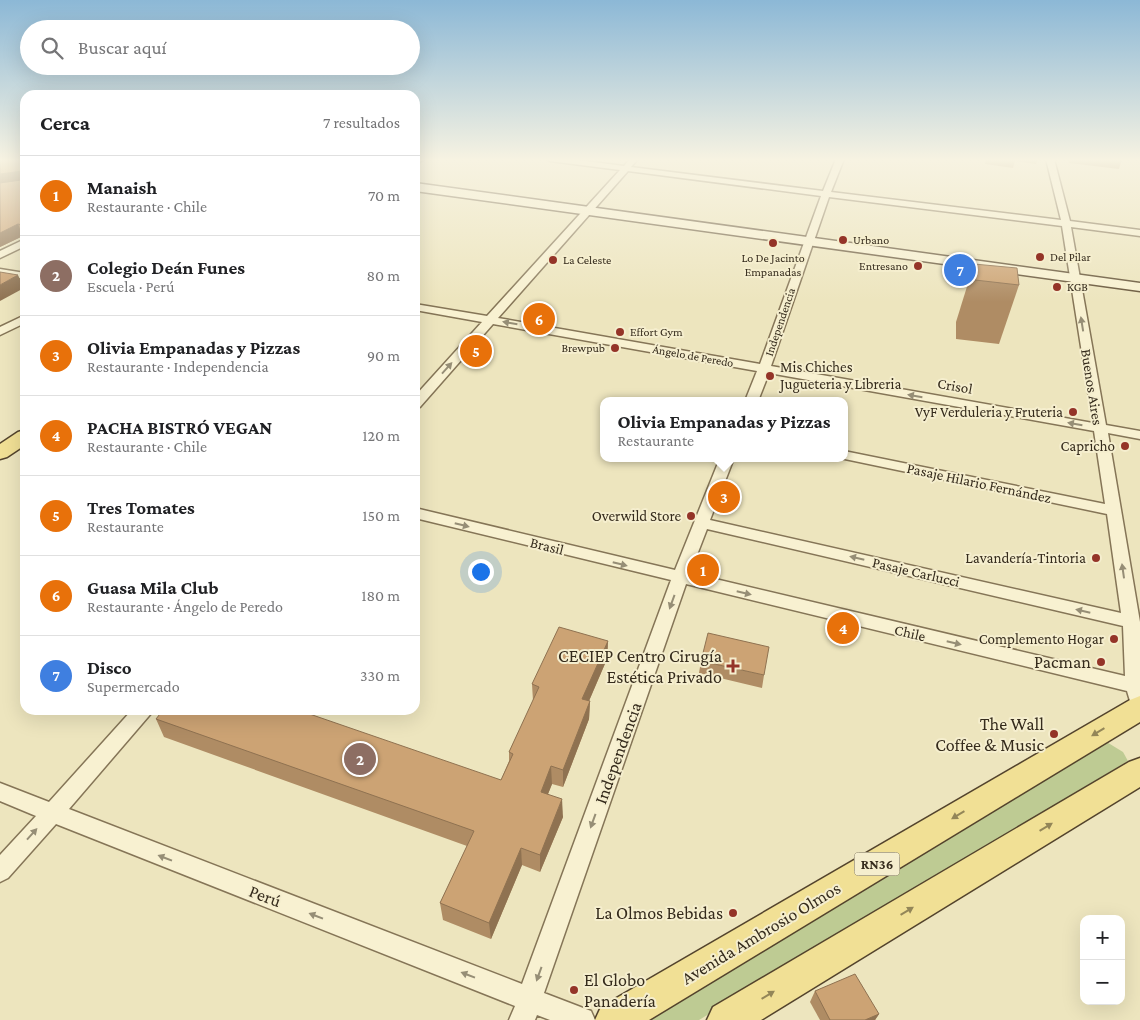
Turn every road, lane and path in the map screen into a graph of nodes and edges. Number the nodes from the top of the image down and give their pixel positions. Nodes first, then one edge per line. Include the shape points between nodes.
1 (557, 207) edge
2 (593, 207) edge
3 (820, 207) edge
4 (934, 207) edge
5 (1062, 207) edge
6 (589, 211) junction
7 (1066, 223) junction
8 (1140, 233) edge
9 (808, 241) junction
10 (20, 245) edge
11 (0, 255) edge
12 (0, 272) edge
13 (20, 275) edge
14 (1074, 277) junction
15 (1140, 287) edge
16 (420, 308) edge
17 (490, 320) junction
18 (20, 321) edge
19 (0, 332) edge
20 (764, 369) junction
21 (753, 397) edge
22 (420, 398) edge
23 (1099, 428) junction
24 (1140, 435) edge
25 (20, 439) edge
26 (0, 453) edge
27 (848, 456) edge
28 (725, 462) edge
29 (1114, 511) junction
30 (420, 514) edge
31 (702, 523) junction
32 (680, 578) junction
33 (1130, 622) junction
34 (1139, 696) edge
35 (139, 715) edge
36 (1140, 771) edge
37 (0, 792) edge
38 (51, 813) junction
39 (0, 871) edge
40 (526, 1010) edge
41 (582, 1020) edge
42 (614, 1020) edge
43 (726, 1020) edge

1 - 6 main road
2 - 6 street
3 - 9 street, Independencia
4 - 7 street
5 - 7 street, Buenos Aires
6 - 9 main road
6 - 17 street
7 - 8 street
7 - 14 street, Buenos Aires
9 - 14 main road
9 - 20 street, Independencia
10 - 11 street
12 - 13 street
14 - 15 main road
23 -> 14 street, Buenos Aires
16 - 17 street, Ángelo de Peredo
20 -> 17 street, Ángelo de Peredo
22 -> 17 street
18 - 19 street
20 - 21 street, Independencia
23 -> 20 street, Crisol
23 - 24 street, Crisol
23 - 29 street, Buenos Aires
25 - 26 main road
27 - 29 street, Pasaje Hilario Fernández
28 - 31 street, Independencia
33 -> 29 street, Buenos Aires
30 -> 32 street, Brasil
31 - 32 street, Independencia
33 -> 31 street, Pasaje Carlucci
32 -> 34 street, Chile
32 -> 40 street, Independencia
33 - 34 street, Buenos Aires
34 -> 42 main road, Avenida Ambrosio Olmos / RN36
35 - 38 street
43 -> 36 main road
37 - 38 street, Perú
39 -> 38 street
40 -> 38 street, Perú
40 - 41 street, Perú

